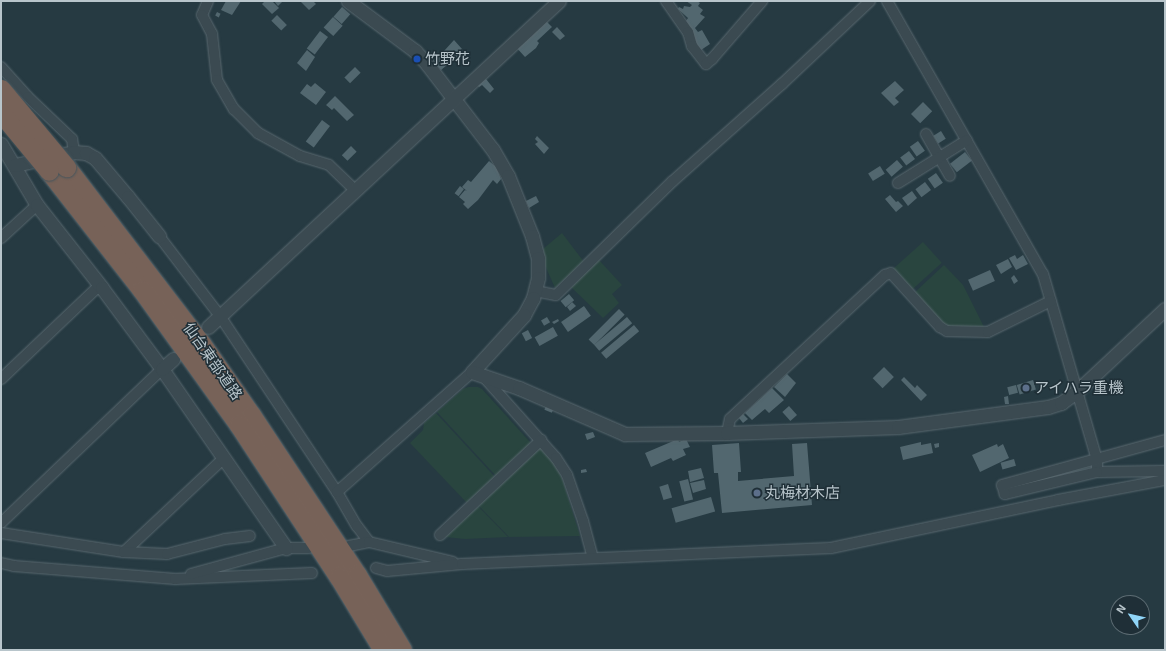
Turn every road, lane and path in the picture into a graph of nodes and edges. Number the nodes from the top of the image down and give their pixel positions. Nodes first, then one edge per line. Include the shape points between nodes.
1 (208, 1) edge
2 (348, 1) edge
3 (558, 1) edge
4 (666, 1) edge
5 (762, 1) edge
6 (870, 1) edge
7 (887, 1) edge
8 (1, 66) edge
9 (1, 89) edge
10 (454, 99) junction
11 (1, 113) edge
12 (926, 134) dead end
13 (967, 140) junction
14 (1, 144) edge
15 (940, 157) junction
16 (63, 163) junction
17 (15, 165) junction
18 (950, 176) dead end
19 (898, 184) dead end
20 (356, 191) junction
21 (37, 204) junction
22 (159, 236) joint
23 (1, 238) edge
24 (100, 285) junction
25 (535, 290) junction
26 (1051, 301) junction
27 (1165, 309) edge
28 (220, 316) junction
29 (208, 327) dead end
30 (173, 359) dead end
31 (162, 369) junction
32 (477, 373) junction
33 (1, 379) edge
34 (1076, 392) junction
35 (727, 433) junction
36 (541, 440) junction
37 (1165, 440) edge
38 (224, 458) junction
39 (1097, 460) junction
40 (1165, 471) edge
41 (1097, 472) junction
42 (1165, 480) edge
43 (337, 492) junction
44 (1, 523) edge
45 (1, 532) edge
46 (440, 535) dead end
47 (250, 536) dead end
48 (369, 542) junction
49 (349, 546) dead end
50 (286, 548) junction
51 (309, 548) dead end
52 (124, 552) junction
53 (593, 558) junction
54 (1, 563) edge
55 (462, 564) junction
56 (376, 568) dead end
57 (312, 573) dead end
58 (348, 576) junction
59 (175, 579) junction
60 (383, 650) edge
61 (402, 650) edge

1 - 20 street via 202,16 212,34 217,80 234,109 258,133 300,156 329,164
2 - 10 street via 415,51
3 - 10 street
4 - 5 street via 688,32 692,46 706,64
6 - 25 street via 673,181 556,295
7 - 13 street
8 - 16 street via 28,97 72,139
9 - 16 highway, 仙台東部道路, bridge
10 - 20 street
10 - 25 street via 493,150 522,208 538,258
11 - 16 highway, 仙台東部道路, bridge
12 - 15 street
13 - 15 street
13 - 26 street via 1043,274
14 - 17 street
15 - 18 street
15 - 19 street
16 - 17 street
16 - 22 street via 86,153 95,158
16 - 58 highway, 仙台東部道路 via 142,290
17 - 21 street
20 - 28 street
21 - 23 street
21 - 24 street
22 - 28 street
24 - 31 street
24 - 33 street
25 - 32 street via 524,315
26 - 34 street
26 - 35 street via 988,332 947,331 940,327 891,274 885,275 730,419
27 - 34 street
28 - 29 street
28 - 43 street
30 - 31 street
31 - 38 street
31 - 44 street
32 - 35 street via 519,388 625,434
32 - 36 street
32 - 43 street
34 - 35 street via 1061,403 1048,406 898,427
34 - 39 street
36 - 46 street
36 - 53 street via 567,475
37 - 39 street
38 - 50 street
38 - 52 street
39 - 41 street
39 - 41 street via 1002,485 1005,494
40 - 41 street
42 - 53 street via 831,548
43 - 48 street
45 - 52 street
47 - 52 street via 226,539 167,554
48 - 49 street
48 - 55 street
50 - 51 street
50 - 59 street
53 - 55 street
54 - 59 street
55 - 56 street via 387,571
57 - 59 street
58 - 60 highway, 仙台東部道路
58 - 61 highway, 仙台東部道路

